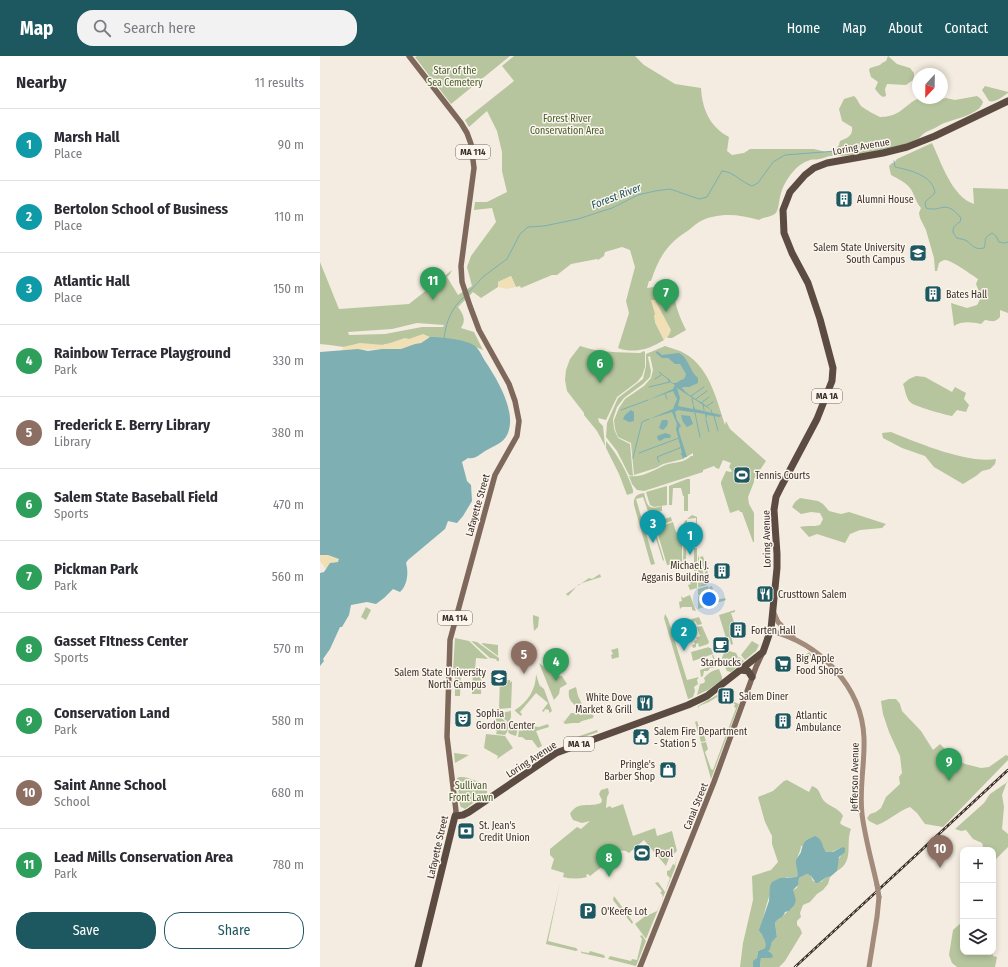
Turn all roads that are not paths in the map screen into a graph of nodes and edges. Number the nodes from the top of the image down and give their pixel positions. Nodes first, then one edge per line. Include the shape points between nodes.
1 (409, 56) edge
2 (1008, 101) edge
3 (773, 610) junction
4 (771, 631) junction
5 (800, 643) junction
6 (763, 652) junction
7 (741, 670) junction
8 (752, 677) junction
9 (455, 816) junction
10 (418, 967) edge
11 (640, 967) edge
12 (868, 967) edge

1 - 9 main road, Lafayette Street / MA 114 via 461,123 471,144 474,174 461,274 479,330 509,384 519,421 517,436 495,475 450,640 447,737
2 - 3 highway, Loring Avenue / MA 1A via 907,147 832,161 814,168 801,178 787,197 782,216 784,233 808,283 833,371 818,419 776,497 774,510 777,561
3 - 4 highway, Loring Avenue / MA 1A
3 - 5 main road via 778,622
4 - 5 main road, Jefferson Avenue
4 - 6 highway, Loring Avenue / MA 1A
5 - 12 main road, Jefferson Avenue, bridge via 824,658 847,684 857,704 864,736 861,802 879,897
6 - 7 highway, Loring Avenue / MA 1A
6 - 8 main road, Canal Street
7 - 8 highway via 748,671
7 - 9 highway, Loring Avenue / MA 1A via 701,699 556,753 469,812
8 - 11 main road, Canal Street via 714,782
9 - 10 highway, Lafayette Street

